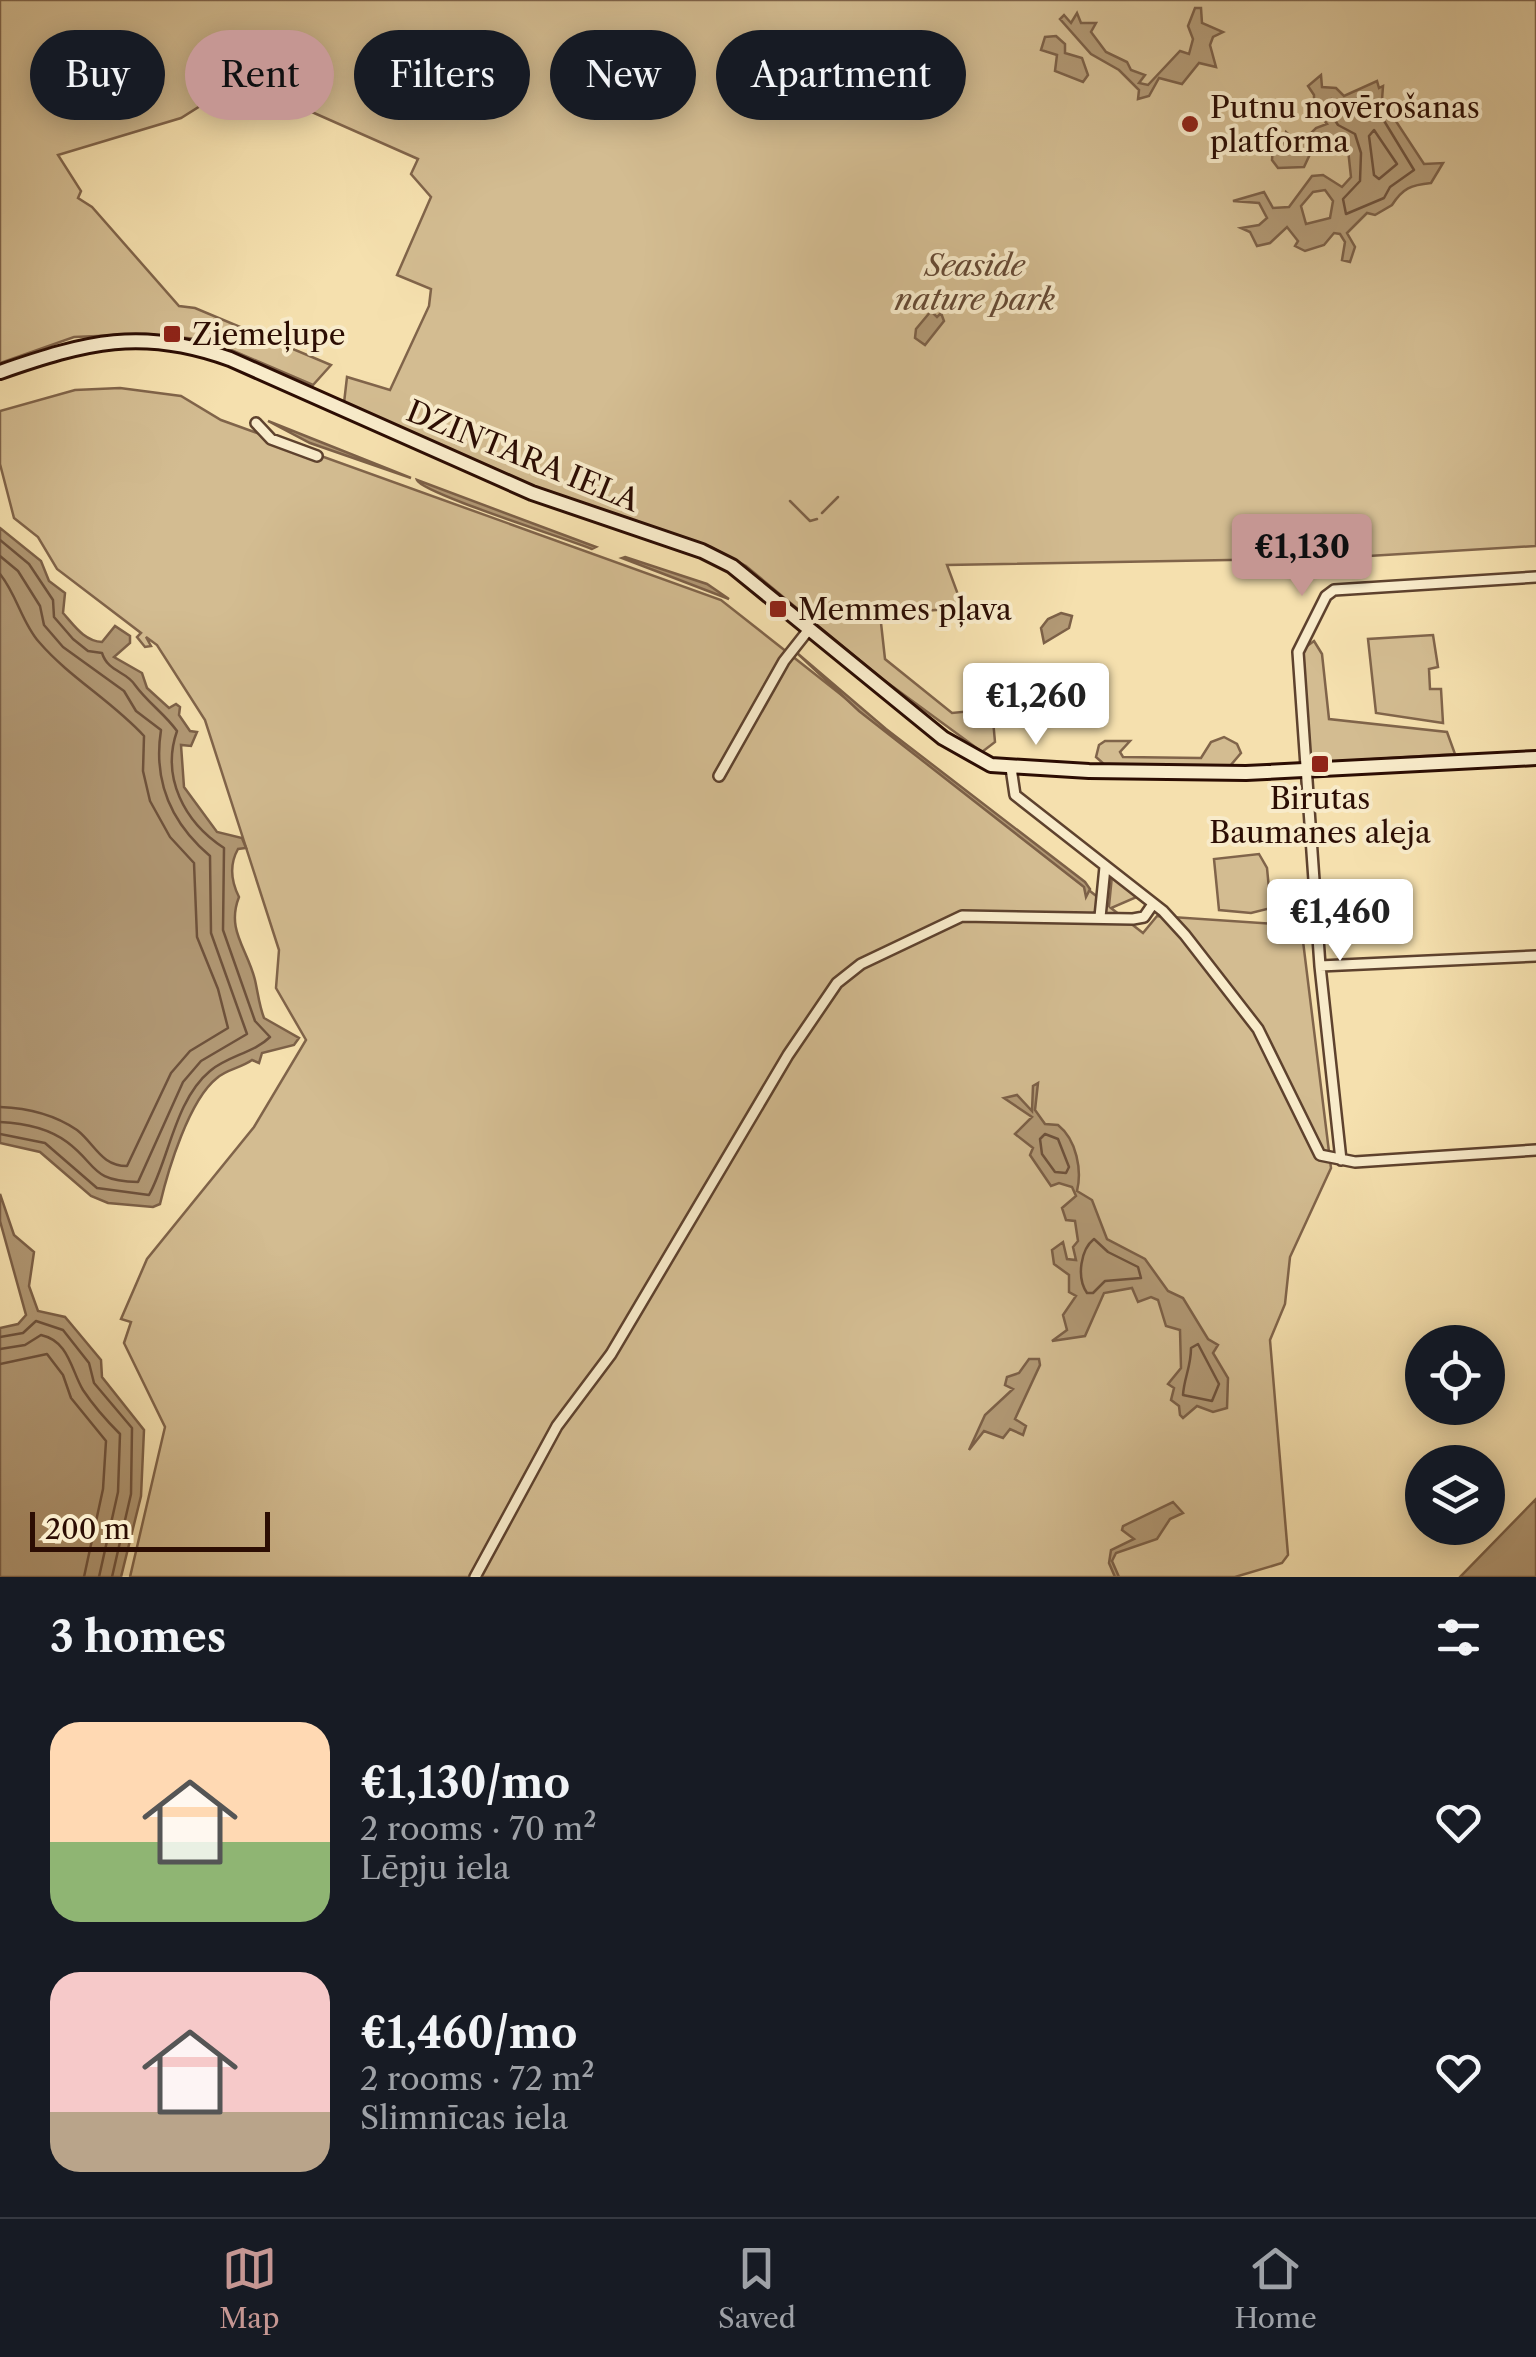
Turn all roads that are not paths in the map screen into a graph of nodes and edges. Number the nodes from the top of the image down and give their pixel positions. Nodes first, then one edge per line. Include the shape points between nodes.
1 (0, 372) edge
2 (256, 423) dead end
3 (317, 456) dead end
4 (1536, 578) edge
5 (810, 628) junction
6 (1536, 758) edge
7 (1011, 768) junction
8 (1306, 771) junction
9 (718, 776) dead end
10 (1105, 868) junction
11 (1153, 904) junction
12 (1100, 917) junction
13 (1536, 956) edge
14 (1320, 966) junction
15 (1536, 1150) edge
16 (1341, 1160) junction
17 (475, 1577) edge

1 - 5 street, DZINTARA IELA via 107,340 189,344 532,492 702,551 732,566
2 - 3 street via 271,439
4 - 8 street via 1334,590 1298,652
5 - 7 street, DZINTARA IELA via 943,738 976,759
5 - 9 street
6 - 8 street, DZINTARA IELA
7 - 8 street, DZINTARA IELA
7 - 10 street via 1015,795
8 - 14 street
10 - 11 street
10 - 12 street
11 - 12 street via 1144,917
11 - 16 street via 1186,935 1258,1028 1314,1148
12 - 17 street via 962,916 860,964 837,983 610,1354 556,1426
13 - 14 street
14 - 16 street
15 - 16 street

